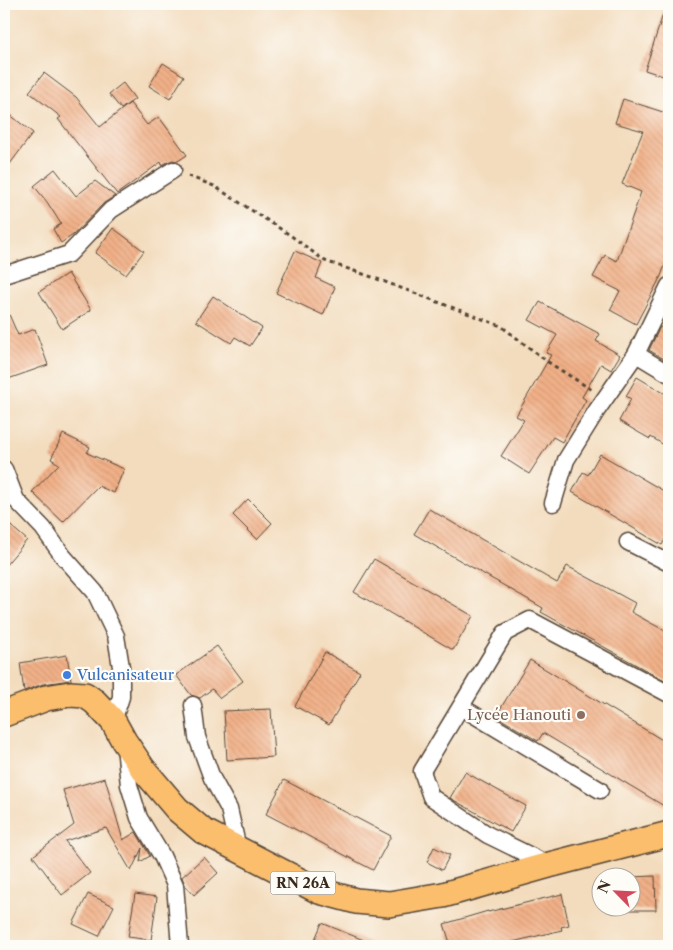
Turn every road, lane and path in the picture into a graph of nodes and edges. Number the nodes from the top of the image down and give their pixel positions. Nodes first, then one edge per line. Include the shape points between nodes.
1 (173, 170) joint
2 (4, 275) edge
3 (669, 286) edge
4 (636, 354) junction
5 (669, 374) edge
6 (607, 396) junction
7 (4, 469) edge
8 (553, 503) dead end
9 (628, 542) dead end
10 (669, 563) edge
11 (669, 694) edge
12 (193, 705) dead end
13 (461, 707) junction
14 (4, 714) edge
15 (119, 731) junction
16 (600, 790) dead end
17 (669, 834) edge
18 (238, 849) junction
19 (549, 865) junction
20 (76, 946) edge
21 (97, 946) edge
22 (180, 946) edge

1 - 2 street via 111,210 68,254
1 - 6 path via 214,186 325,261 501,326 585,387
3 - 4 street
4 - 5 street
4 - 6 street
6 - 8 street via 566,460
7 - 15 street via 16,500 44,528 94,592 116,636 121,667
9 - 10 street
11 - 13 street via 530,620 505,633
12 - 18 street via 197,737 212,778 229,809
13 - 16 street
13 - 19 street via 422,771 431,797 488,835
14 - 15 main road, RN 26A via 46,698 85,695
15 - 18 main road, RN 26A via 144,769 177,809 203,831
15 - 22 street via 139,818 175,885
17 - 19 main road, RN 26A
18 - 19 main road, RN 26A via 319,891 356,901 389,904 444,895
20 - 21 path

